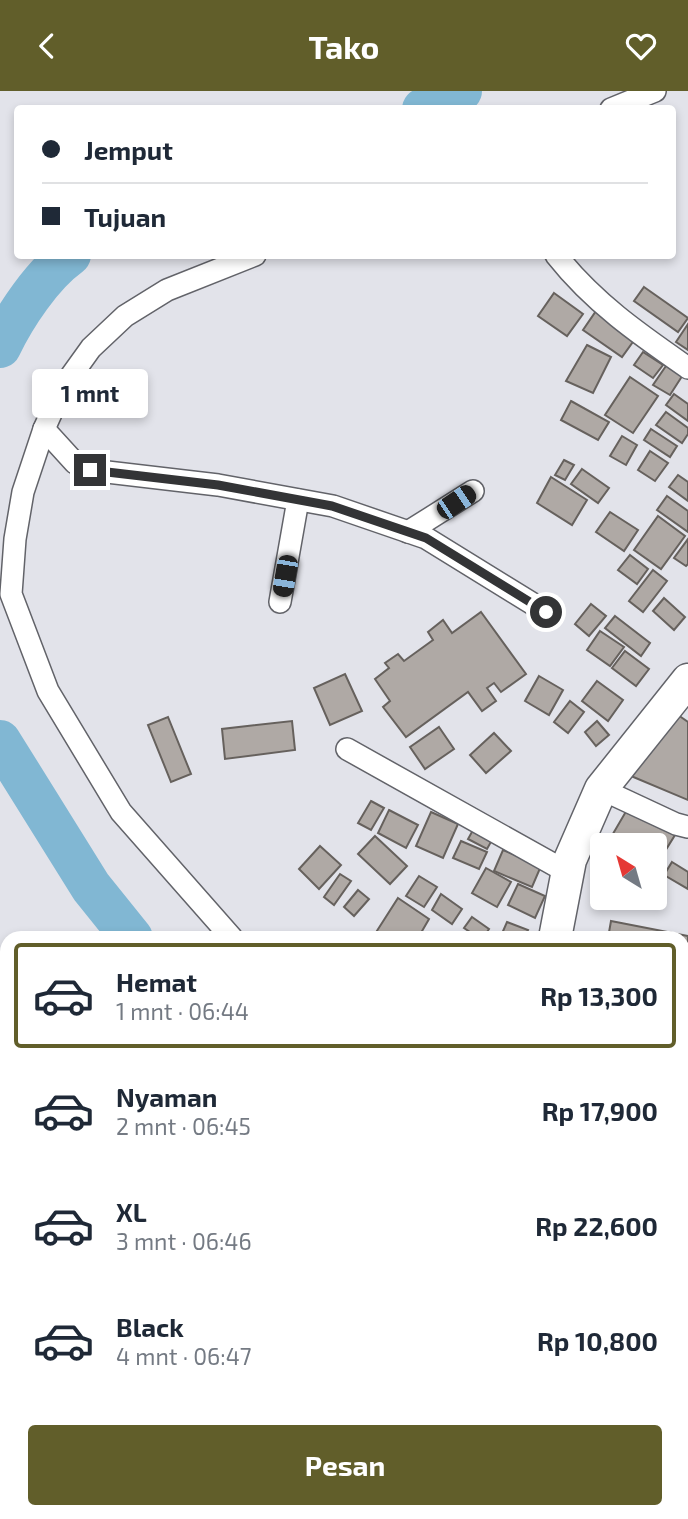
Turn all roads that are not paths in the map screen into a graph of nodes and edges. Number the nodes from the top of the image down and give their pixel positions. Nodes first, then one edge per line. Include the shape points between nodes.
1 (655, 91) edge
2 (621, 105) edge
3 (245, 259) edge
4 (559, 259) edge
5 (688, 368) edge
6 (44, 429) junction
7 (473, 491) dead end
8 (298, 500) junction
9 (408, 532) junction
10 (280, 602) dead end
11 (546, 612) dead end
12 (688, 680) edge
13 (347, 749) dead end
14 (601, 789) junction
15 (688, 827) edge
16 (567, 872) junction
17 (226, 931) edge
18 (556, 931) edge

1 - 2 street
3 - 6 street via 167,290 125,316 91,348 63,387
4 - 5 street via 587,293
6 - 8 street via 75,463 90,470
6 - 17 street via 23,492 15,539 11,594 21,623 48,691 121,812
7 - 9 street
8 - 9 street via 332,506
8 - 10 street
9 - 11 street via 426,538
12 - 14 main road
13 - 16 street
14 - 15 street
14 - 16 main road
16 - 18 main road

